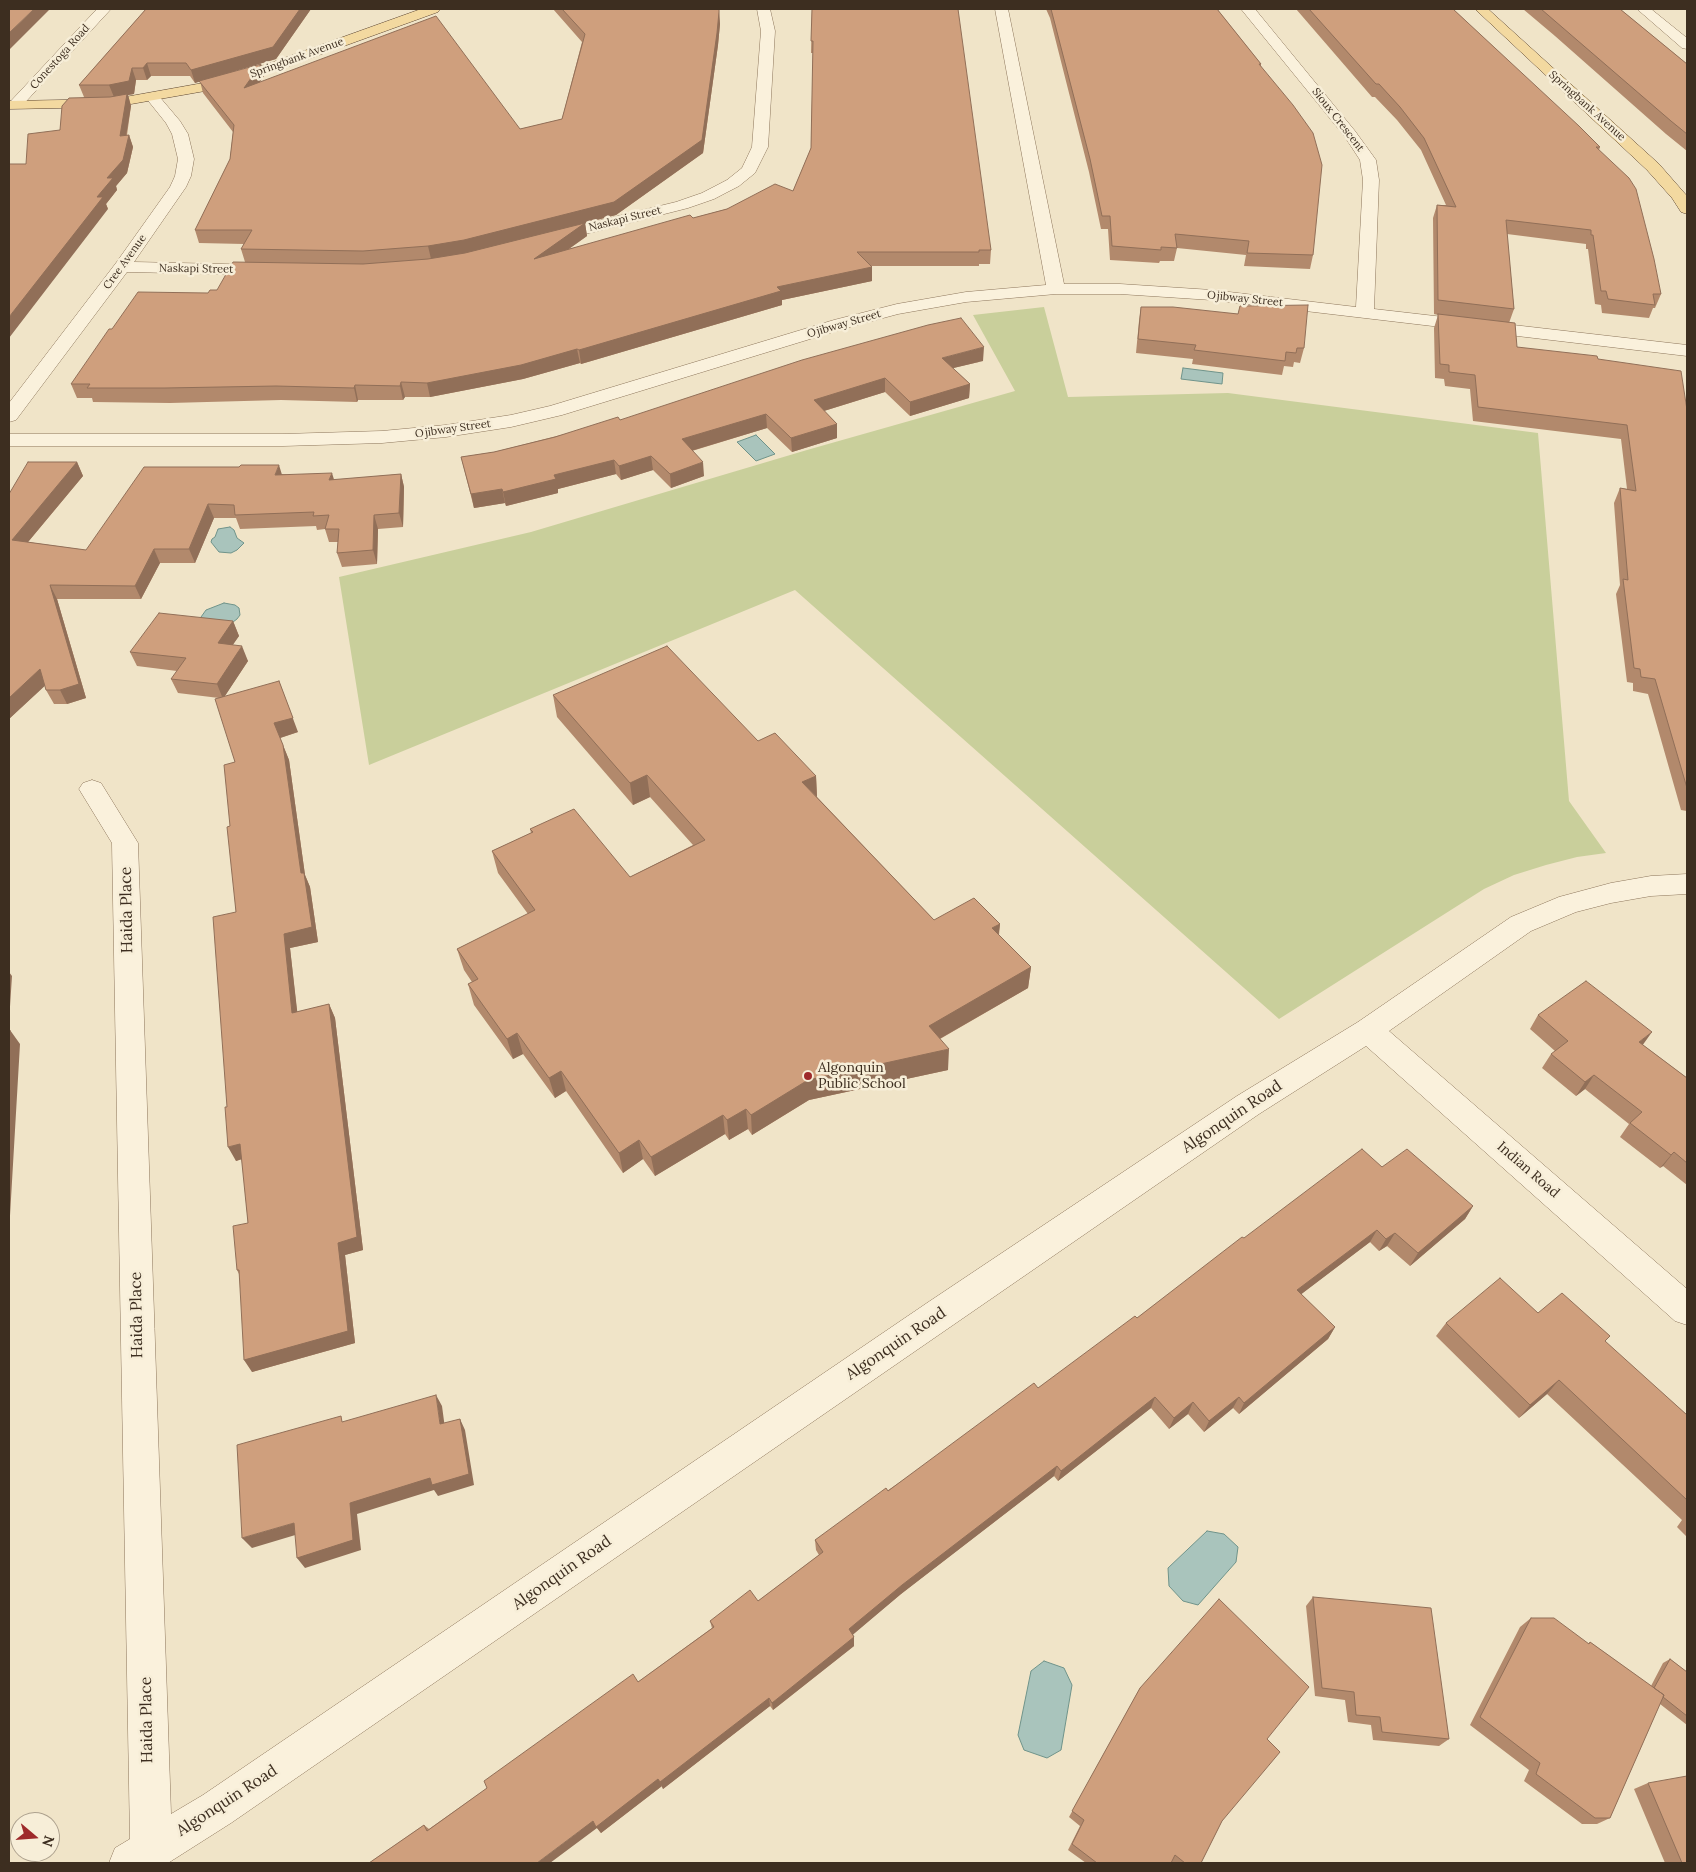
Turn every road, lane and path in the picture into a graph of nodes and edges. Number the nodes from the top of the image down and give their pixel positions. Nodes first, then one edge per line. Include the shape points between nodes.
1 (104, 9) edge
2 (433, 9) edge
3 (764, 9) edge
4 (1001, 9) edge
5 (1248, 9) edge
6 (1481, 9) edge
7 (1643, 9) edge
8 (1687, 45) edge
9 (153, 98) junction
10 (12, 105) edge
11 (1687, 209) edge
12 (534, 243) edge
13 (122, 267) junction
14 (282, 271) edge
15 (1056, 289) junction
16 (1365, 313) junction
17 (1687, 351) edge
18 (9, 416) edge
19 (9, 440) edge
20 (92, 789) dead end
21 (1687, 884) edge
22 (1368, 1030) junction
23 (1687, 1310) edge
24 (141, 1856) edge

1 - 10 street, Conestoga Road
2 - 9 main road, Springbank Avenue via 260,72 205,88
3 - 12 street, Naskapi Street via 768,31 760,147 749,170 708,196
4 - 15 street
5 - 16 street, Sioux Crescent via 1368,160 1371,180
6 - 11 main road, Springbank Avenue via 1653,167
7 - 8 street
9 - 10 main road, Springbank Avenue via 95,104
9 - 13 street, Cree Avenue via 180,134 186,159 184,173 178,187
13 - 14 street, Naskapi Street
13 - 18 street, Cree Avenue
15 - 16 street, Ojibway Street via 1160,290
15 - 19 street, Ojibway Street via 966,297 897,309 554,411 446,431 282,440
16 - 17 street, Ojibway Street
20 - 24 street, Haida Place via 125,842
21 - 22 street, Algonquin Road via 1611,893 1544,913 1521,924
22 - 23 street, Indian Road
22 - 24 street, Algonquin Road via 1248,1105 363,1710

